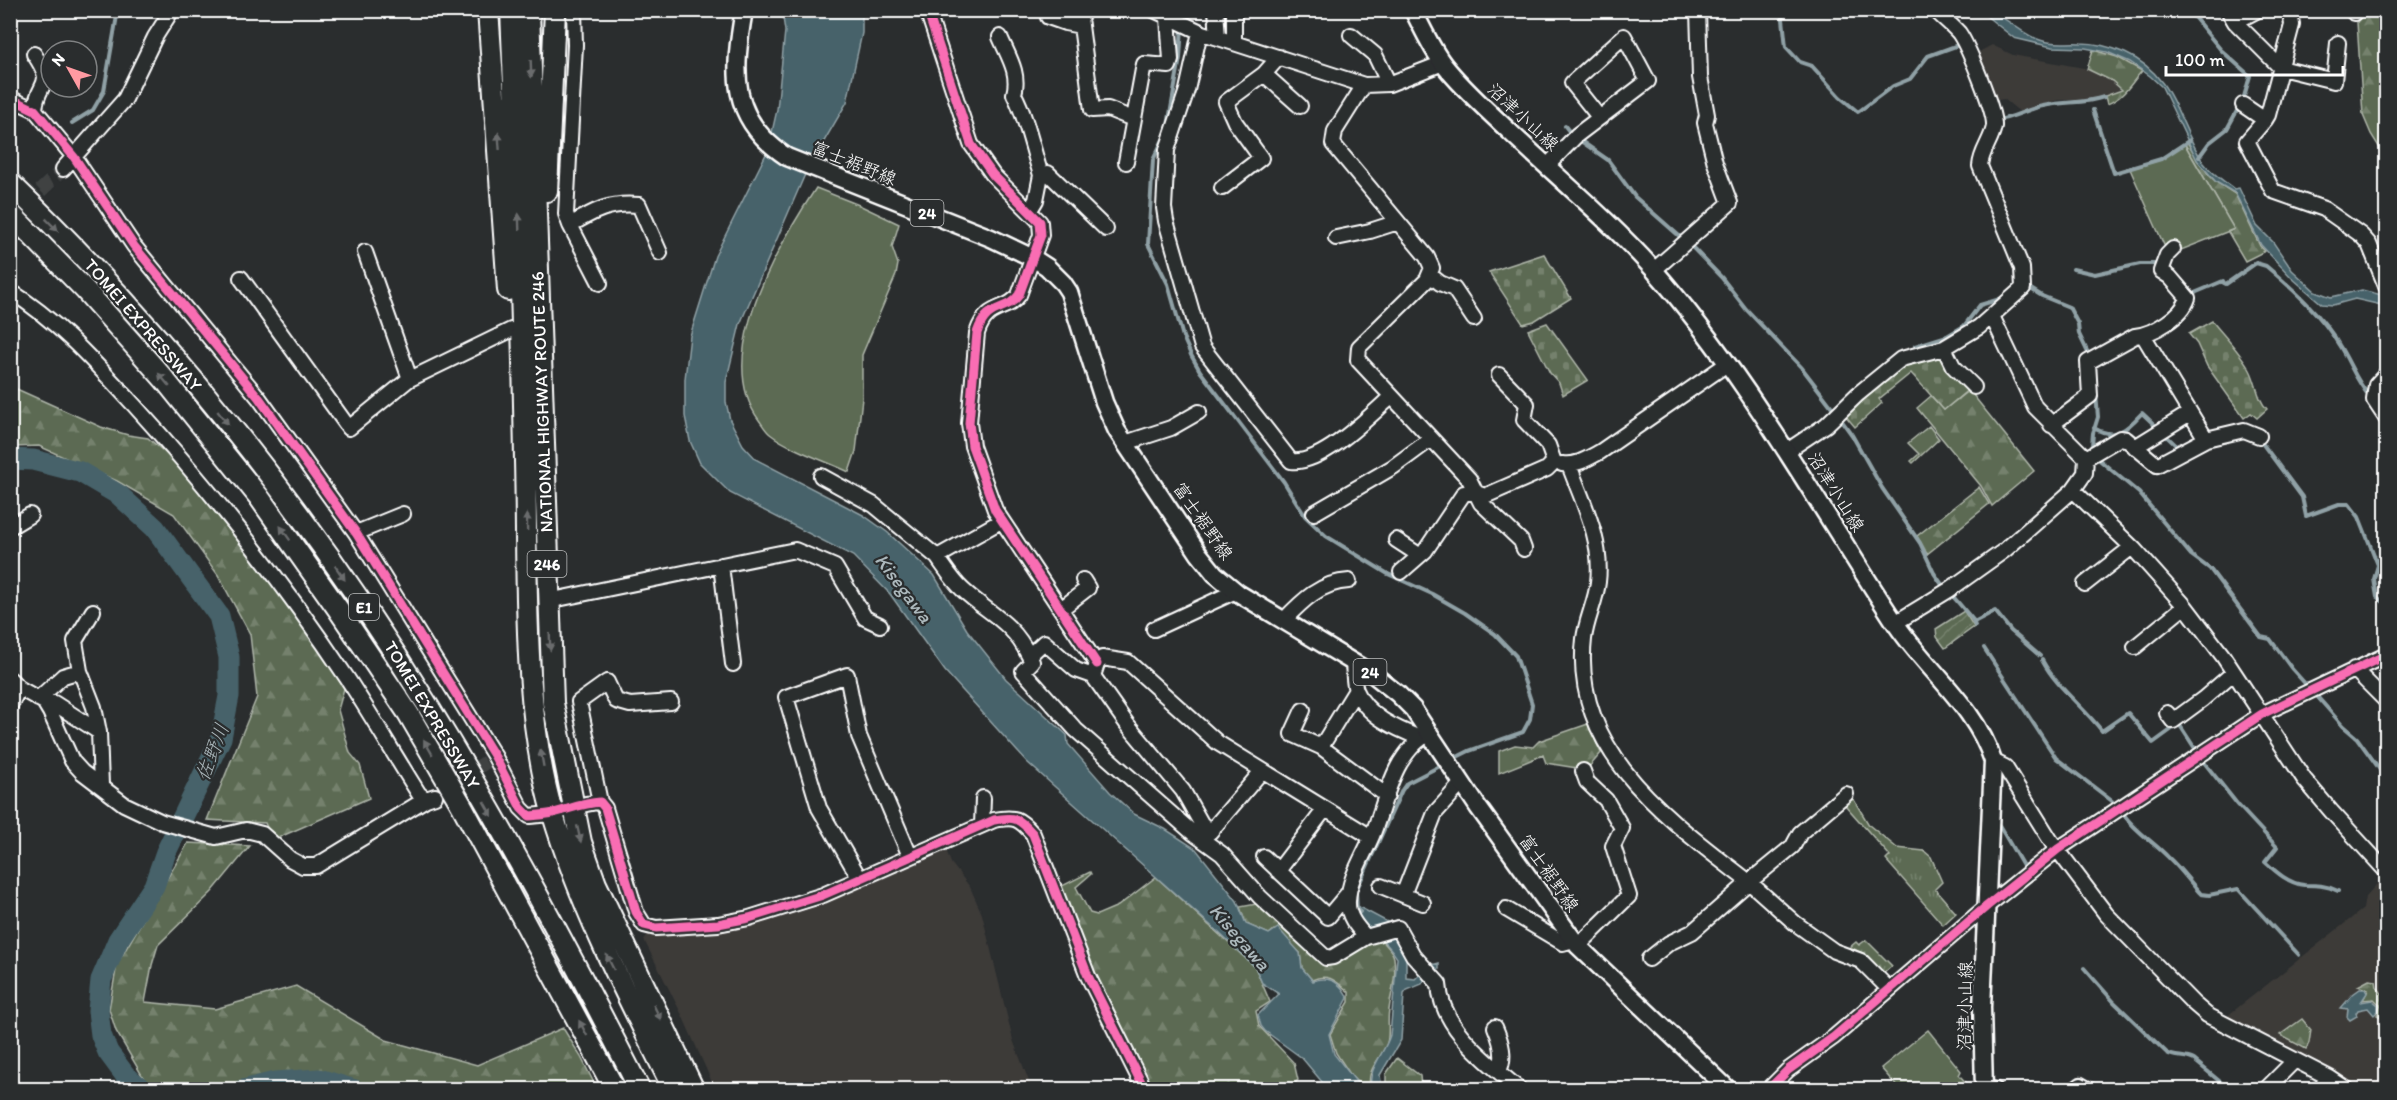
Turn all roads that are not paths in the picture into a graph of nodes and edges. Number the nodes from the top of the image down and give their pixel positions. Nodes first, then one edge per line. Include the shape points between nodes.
1 (172, 10) edge
2 (488, 10) edge
3 (511, 10) edge
4 (529, 10) edge
5 (555, 10) edge
6 (574, 10) edge
7 (744, 10) edge
8 (927, 10) edge
9 (1085, 10) edge
10 (1154, 10) edge
11 (1216, 10) edge
12 (1234, 10) edge
13 (1413, 10) edge
14 (1698, 10) edge
15 (1935, 10) edge
16 (2258, 10) edge
17 (2290, 10) edge
18 (2232, 16) edge
19 (1048, 17) dead end
20 (1171, 19) junction
21 (1081, 26) junction
22 (1195, 29) junction
23 (1351, 34) dead end
24 (1000, 37) dead end
25 (1218, 38) junction
26 (1234, 43) junction
27 (2338, 43) dead end
28 (34, 54) dead end
29 (1279, 57) junction
30 (1443, 63) junction
31 (2281, 68) junction
32 (1264, 74) junction
33 (1389, 84) junction
34 (1364, 85) junction
35 (10, 98) edge
36 (2243, 105) dead end
37 (1300, 106) dead end
38 (35, 110) junction
39 (1599, 117) junction
40 (1133, 119) junction
41 (2265, 120) junction
42 (74, 157) junction
43 (1126, 162) dead end
44 (1546, 166) junction
45 (63, 169) tunnel mouth
46 (1041, 175) junction
47 (10, 183) edge
48 (1222, 188) dead end
49 (1030, 210) junction
50 (10, 213) edge
51 (1398, 222) junction
52 (570, 225) junction
53 (1106, 229) dead end
54 (1336, 238) dead end
55 (2173, 249) dead end
56 (365, 252) dead end
57 (660, 253) dead end
58 (1033, 258) junction
59 (1654, 270) junction
60 (1430, 275) junction
61 (241, 278) dead end
62 (600, 283) dead end
63 (2386, 286) edge
64 (538, 287) junction
65 (10, 291) edge
66 (1992, 316) junction
67 (1474, 319) dead end
68 (511, 330) junction
69 (2143, 335) junction
70 (1944, 348) junction
71 (1727, 364) junction
72 (2386, 374) edge
73 (1499, 375) dead end
74 (410, 379) junction
75 (1974, 387) dead end
76 (1391, 398) junction
77 (1198, 412) dead end
78 (2190, 413) junction
79 (2386, 418) edge
80 (2051, 425) junction
81 (2259, 436) dead end
82 (2127, 438) junction
83 (1431, 439) junction
84 (2206, 439) junction
85 (1125, 443) junction
86 (525, 450) junction
87 (1787, 451) junction
88 (2086, 458) junction
89 (1554, 462) junction
90 (1569, 465) junction
91 (821, 476) dead end
92 (2073, 490) junction
93 (1476, 493) junction
94 (1314, 513) dead end
95 (403, 514) dead end
96 (30, 515) dead end
97 (1001, 521) junction
98 (10, 527) edge
99 (356, 533) junction
100 (1396, 540) dead end
101 (2132, 547) junction
102 (1524, 549) dead end
103 (1419, 555) junction
104 (937, 557) junction
105 (721, 565) junction
106 (1401, 572) dead end
107 (1083, 580) dead end
108 (1349, 581) dead end
109 (2085, 584) dead end
110 (1236, 591) junction
111 (548, 602) junction
112 (2185, 606) junction
113 (1061, 609) junction
114 (93, 611) dead end
115 (1283, 621) junction
116 (1895, 623) junction
117 (880, 626) dead end
118 (1154, 629) dead end
119 (2135, 647) dead end
120 (2386, 655) edge
121 (1029, 656) junction
122 (1353, 662) junction
123 (733, 664) dead end
124 (2354, 669) junction
125 (1095, 670) junction
126 (80, 671) junction
127 (2233, 673) junction
128 (15, 683) edge
129 (1356, 690) junction
130 (41, 700) junction
131 (2386, 701) edge
132 (671, 702) dead end
133 (10, 706) edge
134 (1303, 710) dead end
135 (2167, 713) dead end
136 (2262, 714) junction
137 (99, 732) junction
138 (1424, 736) junction
139 (1321, 747) junction
140 (1993, 761) junction
141 (1262, 771) junction
142 (1582, 771) dead end
143 (1462, 783) junction
144 (102, 785) junction
145 (1846, 794) dead end
146 (1387, 796) junction
147 (983, 798) dead end
148 (600, 802) junction
149 (573, 806) junction
150 (1325, 809) junction
151 (553, 813) junction
152 (982, 825) junction
153 (1210, 832) junction
154 (1371, 837) junction
155 (1213, 848) junction
156 (2058, 849) junction
157 (910, 856) junction
158 (1264, 857) dead end
159 (1278, 871) junction
160 (2386, 871) edge
161 (860, 879) junction
162 (1749, 882) junction
163 (1381, 886) dead end
164 (1350, 890) junction
165 (1403, 895) junction
166 (1423, 903) dead end
167 (1987, 906) junction
168 (1506, 909) dead end
169 (1366, 937) junction
170 (1575, 943) junction
171 (1649, 959) dead end
172 (1889, 989) junction
173 (1495, 1027) dead end
174 (2295, 1060) junction
175 (1499, 1071) junction
176 (2330, 1078) junction
177 (613, 1085) edge
178 (640, 1088) edge
179 (1988, 1088) edge
180 (674, 1089) edge
181 (694, 1089) edge
182 (1145, 1089) edge
183 (1520, 1089) edge
184 (1729, 1089) edge
185 (1768, 1089) edge
186 (2075, 1089) edge
187 (2090, 1089) edge
188 (2265, 1089) edge
189 (2318, 1089) edge
190 (2348, 1089) edge

1 - 42 street via 125,99
68 -> 2 highway
86 -> 3 highway, NATIONAL HIGHWAY ROUTE 246 / 246
4 -> 64 highway, NATIONAL HIGHWAY ROUTE 246 / 246
5 - 64 highway via 543,259
6 - 52 street via 566,214
7 - 58 main road, 富士裾野線 / 24 via 738,58 742,108 768,144 820,172
8 - 49 street via 971,144 993,175
9 - 21 street
10 - 20 street
11 - 25 street
12 - 26 street
13 - 30 main road, 沼津小山線
14 - 59 street via 1705,123 1730,203
15 - 66 street via 1966,44 1992,112 1993,129 1981,154 1980,166 2022,268 2023,288
16 - 18 street
17 - 31 street via 2292,24
18 - 31 street
19 - 21 street
20 - 22 street
20 - 40 street via 1169,66 1144,64
21 - 40 street via 1092,110 1108,109
22 - 25 street
22 - 76 street via 1182,110 1167,150 1164,208 1202,347 1291,461 1308,460 1322,452
23 - 33 street via 1375,55
24 - 46 street via 1016,73 1014,94 1025,116
25 - 26 street
26 - 29 street
27 - 31 street via 2334,81
28 - 38 street via 46,77
29 - 32 street
29 - 34 street
30 - 33 street
30 - 44 main road, 沼津小山線 via 1462,87
31 - 41 street
32 - 37 street
32 - 48 street via 1226,102 1261,158
33 - 34 street
34 - 51 street via 1335,130 1334,144
35 - 38 street
36 - 41 street
38 - 42 street
39 - 39 street via 1648,81 1624,36 1572,82
39 - 44 street
40 - 43 street
41 - 63 street via 2247,141 2273,191 2324,209 2361,235 2369,244
42 - 45 street
42 - 99 street via 134,246 259,398
44 - 59 main road, 沼津小山線
46 - 49 street
46 - 53 street via 1048,173
47 -> 178 highway, TOMEI EXPRESSWAY / E1 via 86,259 175,358 287,498 370,616 484,802
49 - 58 street via 1040,222 1041,235
177 -> 50 highway, TOMEI EXPRESSWAY / E1 via 462,806 408,713 338,609 259,497 164,379
51 - 54 street
51 - 60 street via 1427,257 1432,268
52 - 57 street via 601,207 639,205
52 - 62 street
55 - 69 street via 2161,271 2188,298 2180,313
56 - 74 street
58 - 85 main road, 富士裾野線 / 24 via 1047,267 1069,292 1104,402
58 - 97 street via 1015,301 984,318 977,333 969,423 972,446
59 - 71 main road, 沼津小山線
60 - 67 street via 1454,289
60 - 76 street via 1357,353 1361,366
61 - 74 street via 349,428
64 - 111 highway, NATIONAL HIGHWAY ROUTE 246 / 246
65 - 144 street via 42,313 168,442 307,621 419,794 430,797 316,866 303,866 262,834 246,830 216,837 162,822 124,804
66 - 70 street
66 - 80 street via 2035,407
68 - 74 street
68 - 86 highway
69 - 78 street
69 - 80 street via 2093,359 2090,396
70 - 75 street via 1953,366
70 - 87 street via 1901,359 1826,425
71 - 87 main road, 沼津小山線
71 - 90 street via 1600,452
72 - 79 street via 2376,385 2374,400
73 - 89 street via 1527,404 1524,420 1548,445
76 - 83 street
77 - 85 street via 1171,428
78 - 82 street
78 - 84 street
80 - 88 street
81 - 84 street via 2244,430
82 - 84 street via 2161,470
82 - 88 street via 2120,438
83 - 93 street via 1469,479
83 - 94 street via 1393,467
85 - 110 main road, 富士裾野線 / 24 via 1199,554
151 -> 86 highway, NATIONAL HIGHWAY ROUTE 246 / 246 via 534,708
87 - 116 main road, 沼津小山線
88 - 92 street via 2085,473
89 - 90 street
89 - 93 street via 1547,469 1485,496
90 - 162 street via 1597,540 1598,583 1584,639 1584,679 1590,711 1615,756 1656,807
91 - 104 street via 874,505
92 - 101 street
92 - 116 street via 2005,550
93 - 102 street
93 - 103 street via 1464,493
95 - 99 street
96 - 98 street
97 - 104 street
97 - 113 street
99 - 151 street via 521,808 530,816
100 - 103 street
101 - 109 street
101 - 112 street
103 - 106 street
104 - 121 street via 962,590 1021,639
105 - 111 street
105 - 117 street via 795,550 835,567 865,618
105 - 123 street
107 - 113 street via 1088,588
108 - 115 street via 1328,584 1314,592
110 - 115 main road, 富士裾野線 / 24
110 - 118 street
111 -> 149 highway, NATIONAL HIGHWAY ROUTE 246 / 246 via 553,703
112 - 119 street
112 - 127 street
113 - 125 street
114 - 126 street via 75,641
115 - 122 main road, 富士裾野線 / 24
116 - 140 main road, 沼津小山線 via 1982,732
120 - 124 street
121 - 125 street via 1044,642 1076,670
121 - 155 street via 1032,662 1023,671 1076,730
122 - 129 street
122 - 138 main road, 富士裾野線 / 24 via 1413,709
124 - 131 street
124 - 136 street
125 - 141 street via 1102,658 1128,662 1218,743
125 - 153 street via 1127,724 1183,791
126 - 130 street via 63,676
126 - 137 street
127 - 135 street via 2173,721
127 - 136 street
128 - 130 street
128 - 133 street
129 - 138 street via 1365,705 1393,727
129 - 139 street
130 - 137 street via 54,703
130 - 144 street via 72,761
132 - 148 street via 630,705 616,701 607,682 579,702
134 - 139 street via 1292,734
136 - 156 street
136 - 160 street via 2303,777
137 - 144 street
138 - 143 main road, 富士裾野線 / 24
138 - 146 street via 1400,764
139 - 146 street
140 - 156 street via 2005,767
140 - 167 main road, 沼津小山線
141 - 150 street
141 - 153 street
142 - 170 street via 1622,828 1613,846 1629,896
143 - 165 street via 1435,813
143 - 170 main road, 富士裾野線 / 24
145 - 162 street
146 - 154 street
147 - 152 street
148 - 149 street
148 - 161 street via 605,807 636,912 644,925 656,928 749,918
149 - 151 street
149 -> 181 highway, NATIONAL HIGHWAY ROUTE 246 / 246 via 596,884
150 - 154 street
150 - 159 street
180 -> 151 highway, NATIONAL HIGHWAY ROUTE 246 / 246 via 595,931
152 - 157 street
152 - 182 street via 1009,817 1021,821 1033,834 1088,976
153 - 155 street
154 - 164 street
155 - 169 street via 1326,958
156 - 167 street
156 - 174 street via 2118,928 2193,1003 2207,1015
157 - 161 street
157 - 161 street via 859,736 847,675 786,697 819,808
158 - 159 street
159 - 164 street via 1328,917
162 - 171 street via 1692,932
162 - 172 street via 1834,951 1861,961
163 - 165 street
164 - 169 street via 1349,913
165 - 166 street
167 - 172 street
167 - 179 main road, 沼津小山線 via 1982,1007
168 - 170 street via 1563,944
169 - 175 street via 1398,928 1413,955 1439,984 1446,1015
170 - 184 main road, 富士裾野線 / 24
172 - 185 street
173 - 175 street via 1501,1037 1503,1063
174 - 176 street
174 - 188 street
175 - 183 street
176 - 189 street
176 - 190 street
186 - 187 street via 2081,1085

